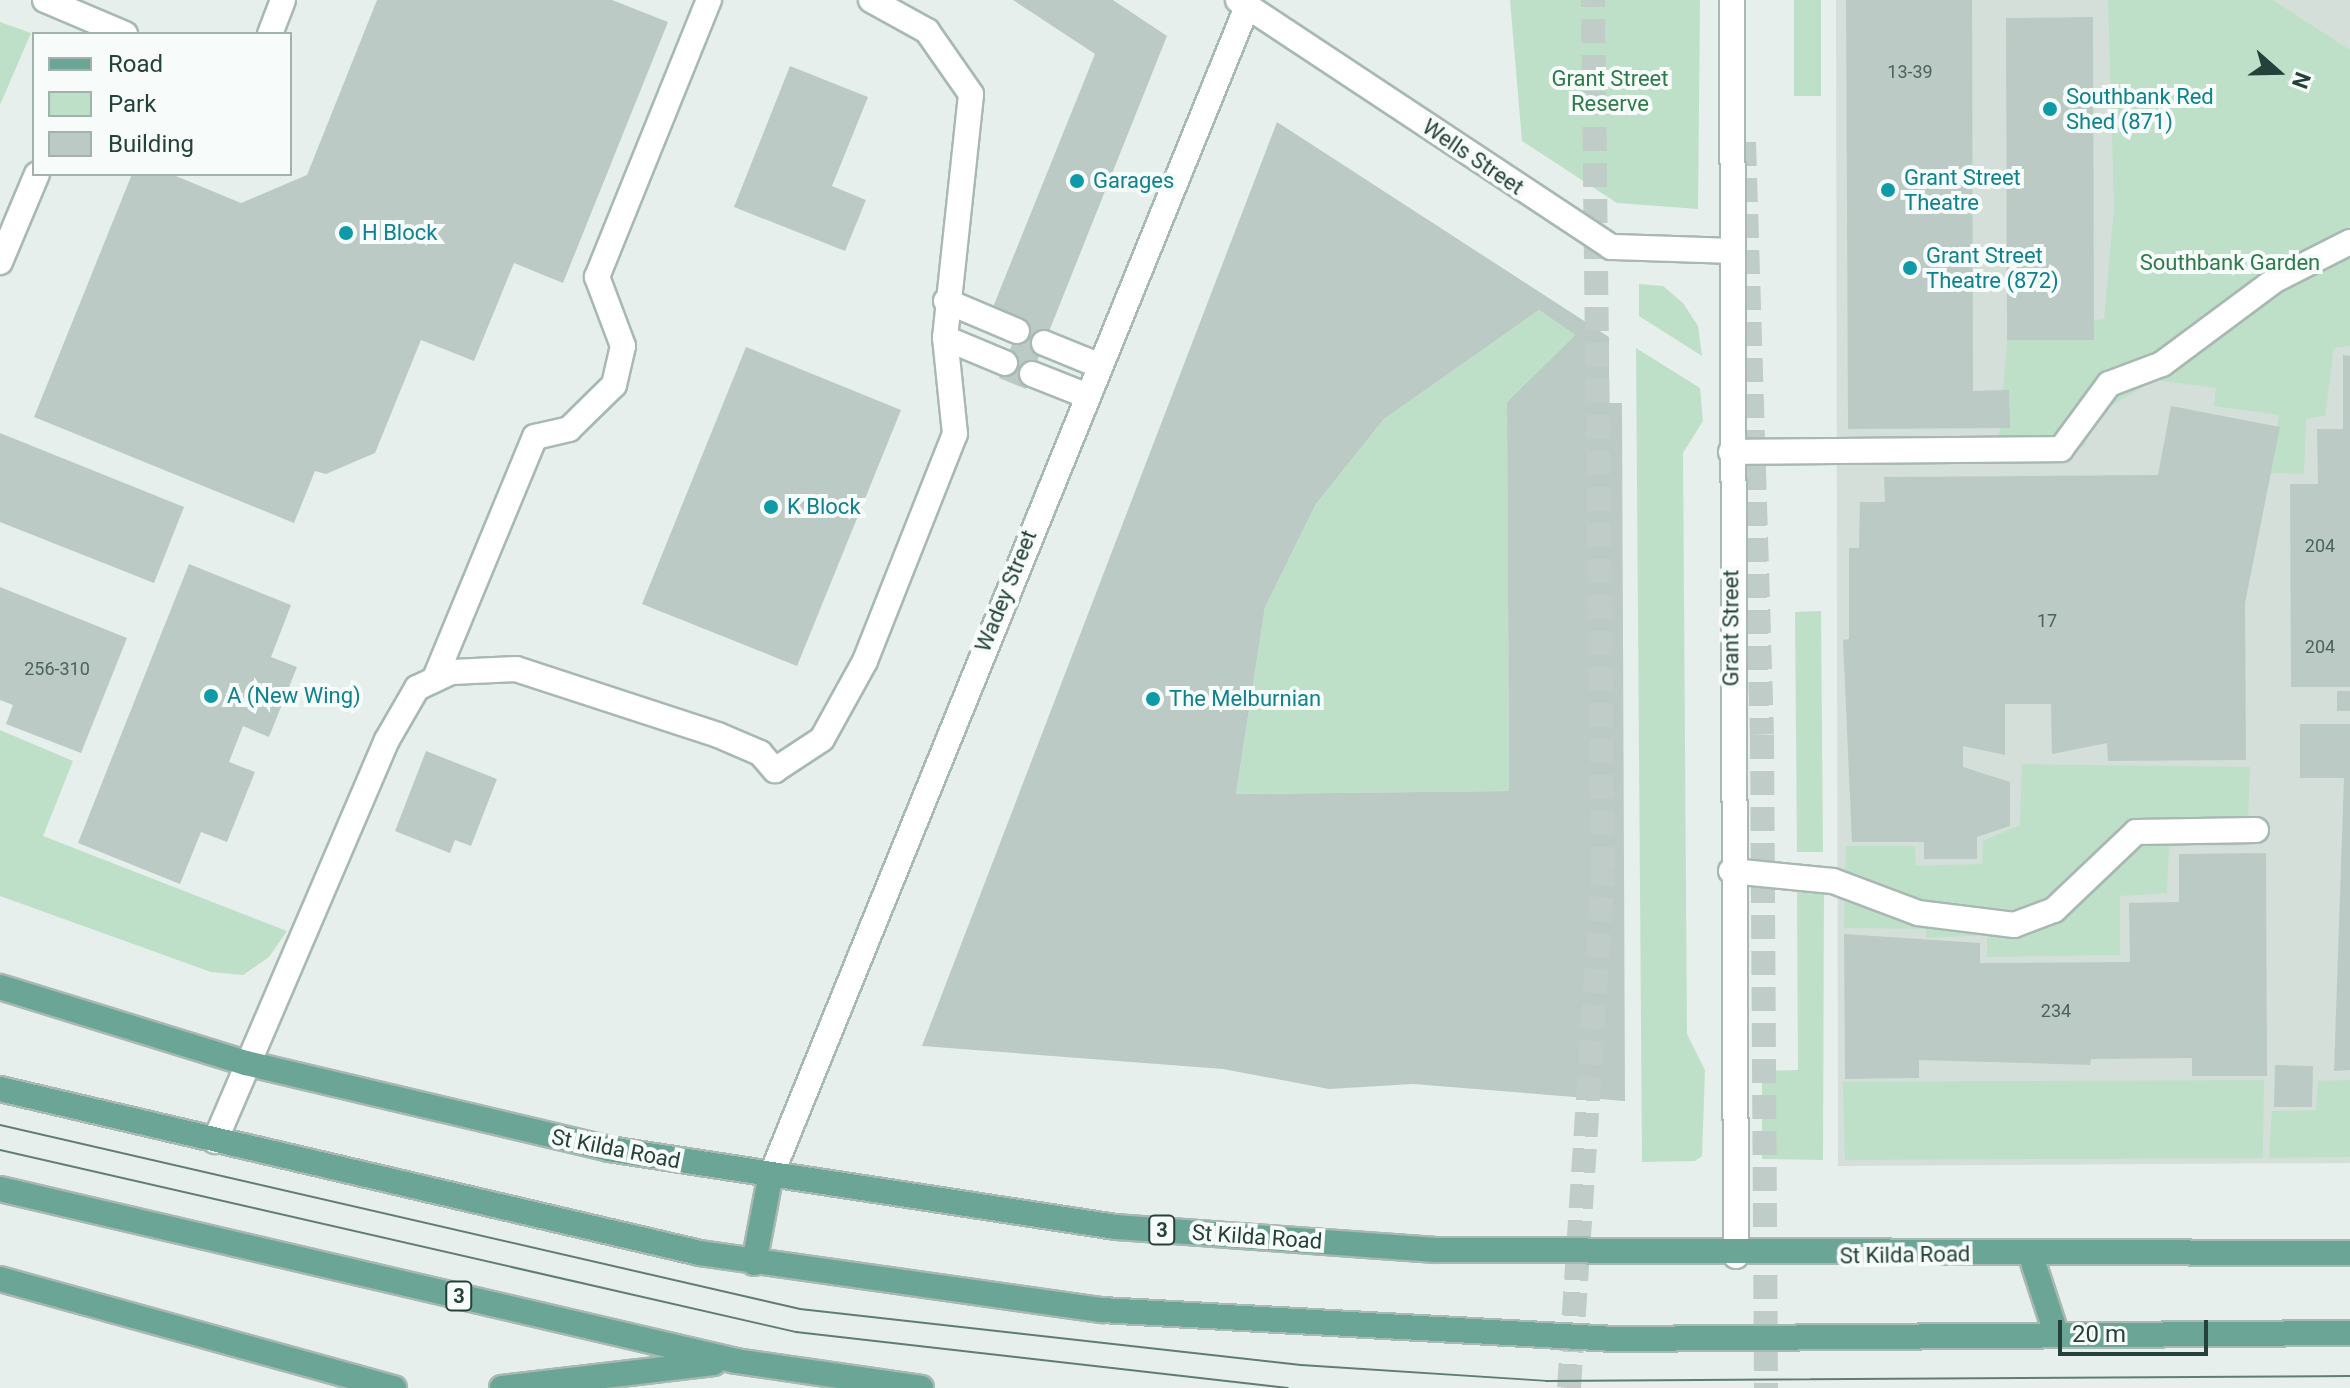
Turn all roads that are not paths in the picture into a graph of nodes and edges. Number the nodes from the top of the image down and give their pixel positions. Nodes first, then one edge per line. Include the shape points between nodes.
1 (45, 0) edge
2 (283, 0) edge
3 (709, 0) edge
4 (871, 0) edge
5 (1732, 0) edge
6 (1242, 3) edge
7 (97, 29) edge
8 (271, 32) edge
9 (36, 176) edge
10 (2350, 242) edge
11 (1729, 251) junction
12 (0, 262) edge
13 (946, 301) junction
14 (1017, 331) dead end
15 (945, 338) junction
16 (1044, 343) dead end
17 (1005, 363) dead end
18 (1098, 365) junction
19 (1032, 374) dead end
20 (1085, 395) junction
21 (1731, 452) junction
22 (435, 678) junction
23 (2256, 830) dead end
24 (1731, 871) junction
25 (0, 987) edge
26 (246, 1063) junction
27 (0, 1089) edge
28 (215, 1141) junction
29 (770, 1178) junction
30 (0, 1189) edge
31 (2030, 1253) junction
32 (2350, 1253) edge
33 (1736, 1256) junction
34 (754, 1263) junction
35 (0, 1279) edge
36 (2056, 1333) junction
37 (2350, 1333) edge
38 (736, 1361) junction
39 (394, 1388) edge
40 (502, 1388) edge
41 (921, 1388) edge

1 - 7 street
2 - 8 street
3 - 22 street via 597,277 623,346 614,385 569,429 535,437
4 - 13 street via 927,31 971,94
5 - 11 street, Grant Street
6 - 11 street, Wells Street via 1611,247
6 - 18 street, Wadey Street
9 - 12 street
10 - 21 street via 2275,280 2162,364 2109,384 2061,449
11 - 21 street, Grant Street
13 - 14 street
13 - 15 street
15 - 17 street
15 - 22 street via 953,448 865,661 822,739 803,752 775,770 760,753 718,735 516,669
16 - 18 street
18 - 20 street, Wadey Street
19 - 20 street
20 - 29 street, Wadey Street
21 - 24 street, Grant Street
22 - 26 street via 411,696 387,740
23 - 24 street via 2136,832 2054,910 2014,925 1918,913 1833,881
24 - 33 street, Grant Street
25 - 26 main road, St Kilda Road / 3
26 - 28 street
26 - 29 main road, St Kilda Road / 3 via 609,1149
27 - 28 main road
28 - 34 main road
29 - 33 main road, St Kilda Road / 3 via 1116,1227 1434,1250
29 - 34 main road
30 - 38 main road, 3
31 - 32 main road, St Kilda Road / 3
31 - 33 main road, St Kilda Road / 3
31 - 36 main road
34 - 36 main road via 1102,1310 1430,1332 1615,1339
35 - 39 main road
36 - 37 main road
38 - 40 main road
38 - 41 main road, 3

